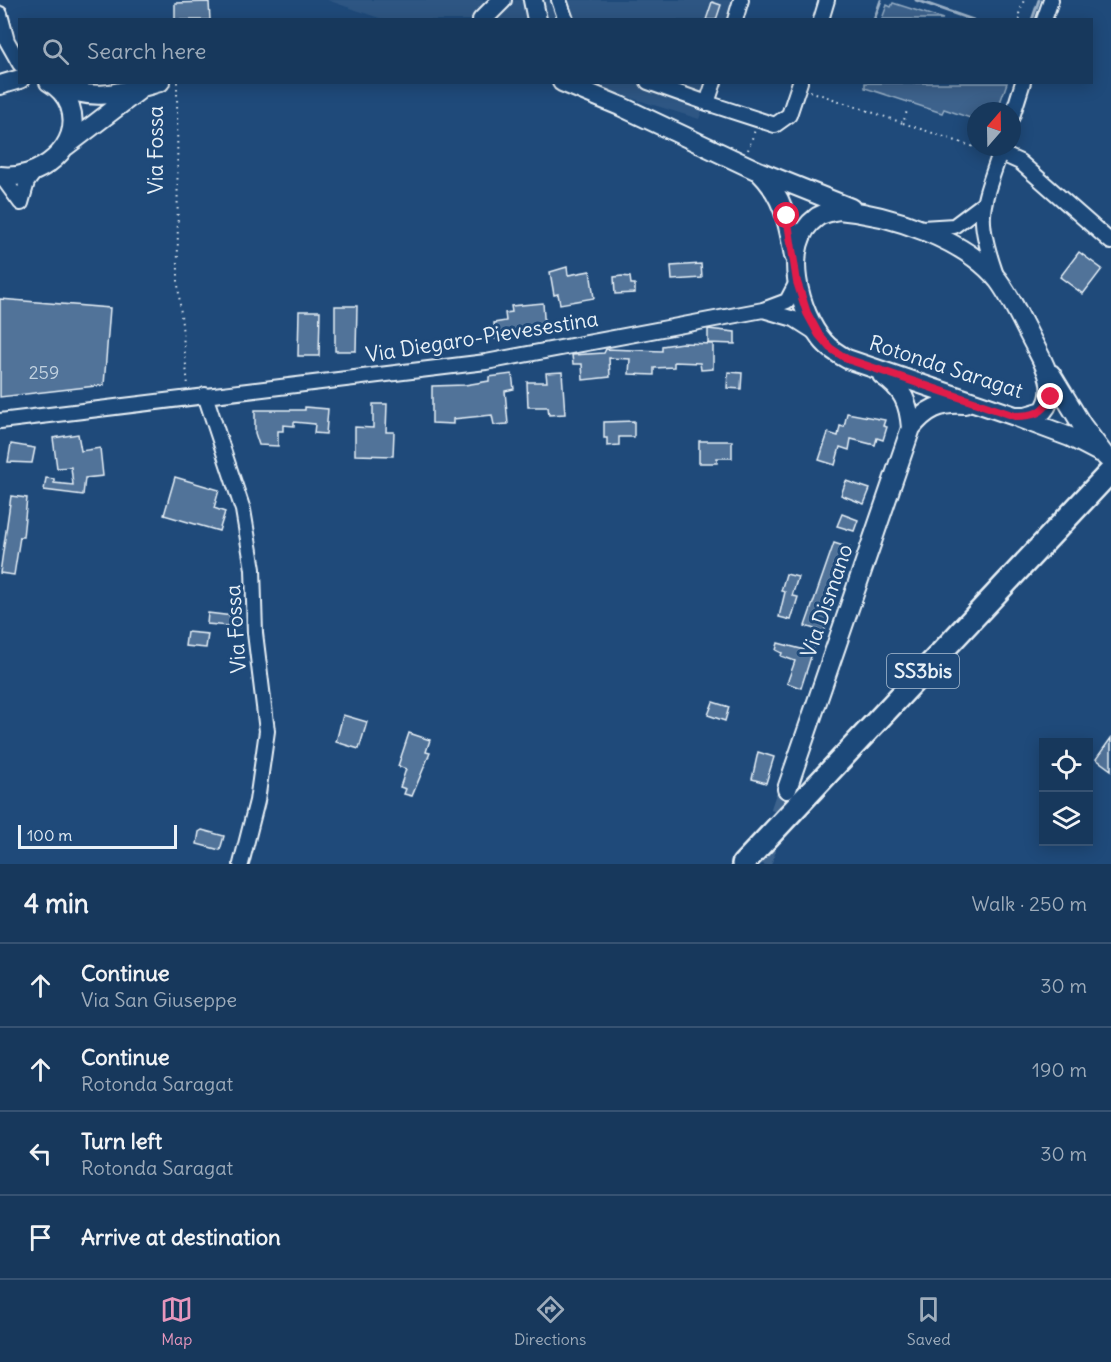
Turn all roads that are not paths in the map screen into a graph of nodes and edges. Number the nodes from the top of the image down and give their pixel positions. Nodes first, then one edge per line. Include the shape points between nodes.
1 (533, 0) edge
2 (559, 0) edge
3 (741, 0) edge
4 (827, 0) edge
5 (1051, 0) edge
6 (499, 8) edge
7 (2, 9) edge
8 (486, 18) edge
9 (537, 18) edge
10 (565, 18) edge
11 (736, 18) edge
12 (822, 18) edge
13 (1045, 18) edge
14 (18, 60) edge
15 (18, 80) edge
16 (51, 84) edge
17 (53, 84) edge
18 (567, 84) edge
19 (592, 84) edge
20 (654, 84) edge
21 (713, 84) edge
22 (1022, 84) edge
23 (0, 85) edge
24 (152, 85) edge
25 (799, 85) edge
26 (1017, 102) edge
27 (707, 103) junction
28 (620, 106) junction
29 (66, 146) junction
30 (997, 156) edge
31 (1010, 156) edge
32 (36, 170) junction
33 (756, 170) junction
34 (1, 177) edge
35 (982, 206) junction
36 (864, 212) junction
37 (916, 228) junction
38 (1111, 242) edge
39 (795, 258) junction
40 (998, 280) junction
41 (797, 282) junction
42 (763, 310) junction
43 (819, 335) junction
44 (1044, 363) junction
45 (873, 368) junction
46 (205, 395) junction
47 (987, 406) junction
48 (1015, 416) junction
49 (0, 421) edge
50 (910, 428) junction
51 (1109, 471) edge
52 (787, 789) tunnel mouth
53 (241, 864) edge
54 (743, 864) edge
55 (759, 864) edge

1 - 9 main road
2 - 10 street
3 - 11 street
4 - 12 street
5 - 13 street
6 - 8 main road
7 - 14 street via 7,41
15 - 23 main road
16 - 29 main road via 67,99 71,109 73,120
17 - 24 main road via 86,96
18 - 28 main road
19 - 28 main road
20 - 27 street
21 - 27 street
22 - 26 street
24 - 29 main road
25 - 27 street via 789,115 775,125
28 - 33 main road
29 - 32 main road
30 - 35 street
31 - 38 street
32 - 34 main road
32 - 34 street via 27,182 21,209
33 - 36 main road
33 - 39 main road via 779,196
35 - 37 street via 954,226
35 - 40 street via 983,238
36 - 37 main road, Rotonda Saragat
36 - 39 main road, Rotonda Saragat via 838,210 819,216 806,228
37 - 40 main road, Rotonda Saragat via 966,254
39 - 41 main road, Rotonda Saragat
40 - 44 main road, Rotonda Saragat
41 - 42 street, Via Diegaro-Pievesestina via 787,301
41 - 43 main road, Rotonda Saragat
42 - 43 street, Via Diegaro-Pievesestina via 794,319
42 - 46 street, Via Diegaro-Pievesestina via 486,362
43 - 45 main road, Rotonda Saragat via 837,353
44 - 48 main road, Rotonda Saragat via 1052,392 1047,406 1035,415
44 - 51 main road
45 - 47 main road, Rotonda Saragat
45 - 50 main road, Via Dismano via 903,393
46 - 49 street, Via Diegaro-Pievesestina
46 - 53 street, Via Fossa via 243,510 253,569 255,633 267,731 257,801
47 - 48 main road, Rotonda Saragat
47 - 50 main road, Via Dismano via 940,404 930,408
48 - 51 main road via 1070,437
50 - 52 main road, Via Dismano
51 - 54 highway, SS3bis
51 - 55 highway, SS3bis

